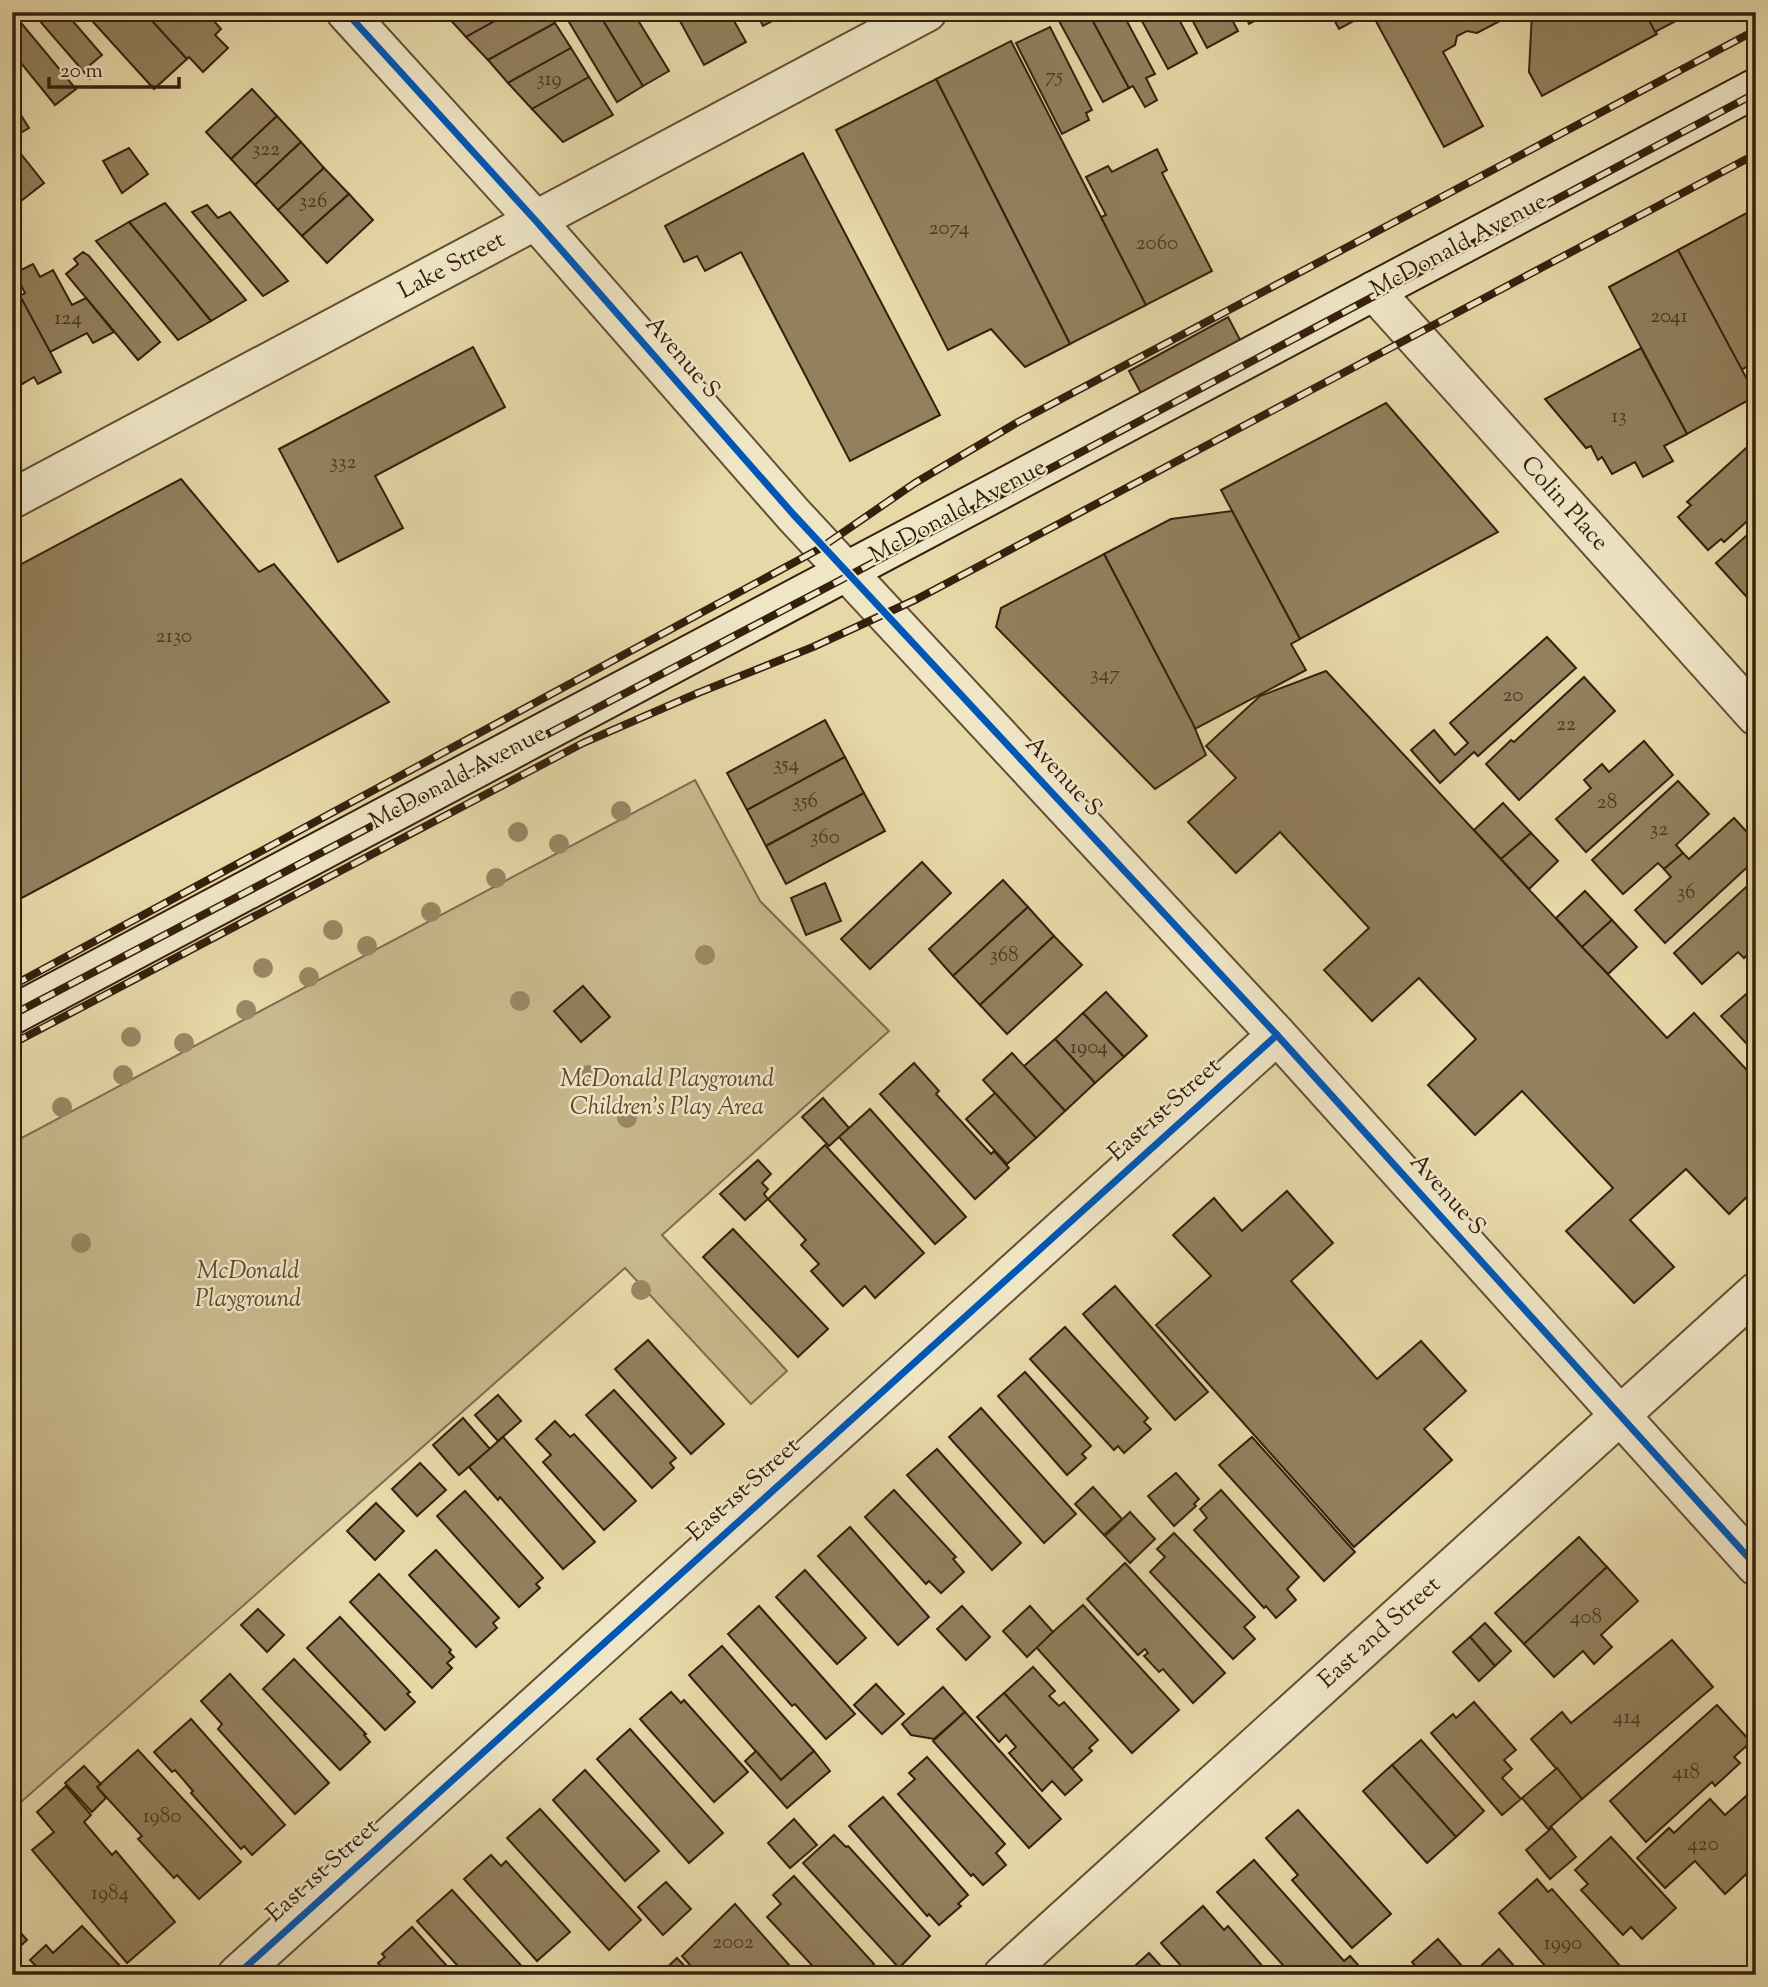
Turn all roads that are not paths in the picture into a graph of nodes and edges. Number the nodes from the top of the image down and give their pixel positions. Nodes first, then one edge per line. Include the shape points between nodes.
1 (346, 12) edge
2 (927, 12) edge
3 (1756, 88) edge
4 (537, 221) junction
5 (1374, 291) junction
6 (12, 499) edge
7 (846, 572) junction
8 (1756, 716) edge
9 (12, 1015) edge
10 (1277, 1035) junction
11 (1756, 1292) edge
12 (1619, 1416) junction
13 (1756, 1566) edge
14 (237, 1975) edge
15 (1003, 1975) edge

1 - 4 street, Avenue S
2 - 4 street, Lake Street
3 - 5 street, McDonald Avenue
4 - 6 street, Lake Street
4 - 7 street, Avenue S
5 - 7 street, McDonald Avenue
5 - 8 street, Colin Place
7 - 9 street, McDonald Avenue
7 - 10 street, Avenue S
10 - 12 street, Avenue S
10 - 14 street, East 1st Street
11 - 12 street, East 2nd Street
12 - 13 street, Avenue S
12 - 15 street, East 2nd Street

